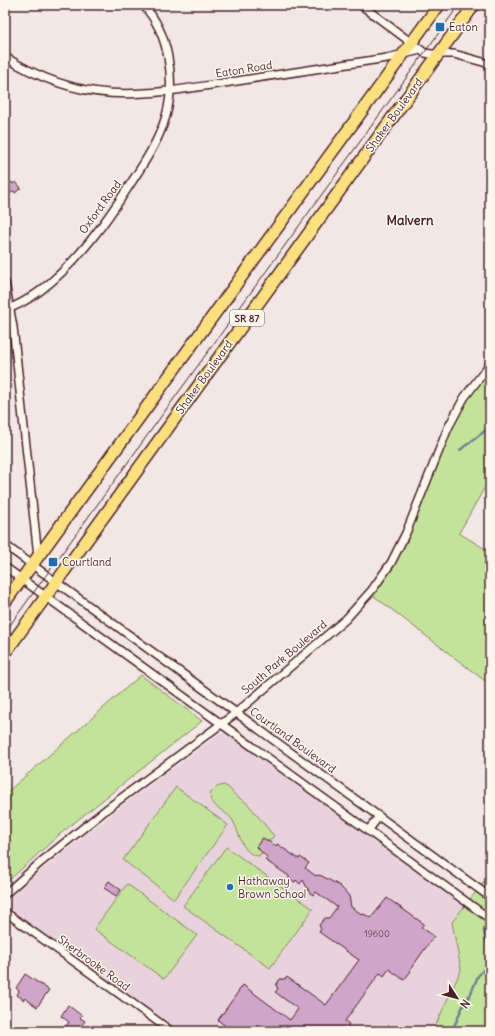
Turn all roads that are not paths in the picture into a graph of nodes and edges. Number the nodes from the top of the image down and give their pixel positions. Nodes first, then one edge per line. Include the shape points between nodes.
1 (143, 5) edge
2 (361, 5) edge
3 (439, 5) edge
4 (474, 5) edge
5 (412, 42) junction
6 (421, 50) junction
7 (403, 54) junction
8 (439, 54) junction
9 (5, 57) edge
10 (490, 64) edge
11 (170, 91) junction
12 (5, 282) edge
13 (7, 309) edge
14 (490, 364) edge
15 (5, 545) edge
16 (35, 560) junction
17 (5, 567) edge
18 (56, 582) junction
19 (19, 583) junction
20 (5, 589) edge
21 (46, 596) junction
22 (5, 602) edge
23 (5, 652) edge
24 (236, 713) junction
25 (221, 724) junction
26 (379, 816) junction
27 (368, 831) junction
28 (5, 894) edge
29 (490, 897) edge
30 (5, 912) edge
31 (490, 919) edge
32 (171, 1031) edge

1 - 11 street, Oxford Road via 156,23 165,45
2 - 5 street
3 - 5 main road, SR 87
4 - 8 main road, Shaker Boulevard / SR 87
5 - 6 street
5 - 7 main road, SR 87
6 - 7 street, Eaton Road
6 - 8 street, Eaton Road via 428,54
7 - 11 street, Eaton Road
7 - 16 main road, SR 87
8 - 10 street, Eaton Road via 454,54
8 - 18 main road, Shaker Boulevard / SR 87
9 - 11 street, Eaton Road via 50,81 79,90 125,95
11 - 13 street, Oxford Road via 161,131 137,175 108,218 48,284 28,299
12 - 13 street
13 - 16 street
14 - 24 street, South Park Boulevard via 464,398 448,428 406,533 391,563 372,590 346,619
15 - 16 street, Courtland Boulevard
16 - 18 street, Courtland Boulevard
16 - 19 main road, SR 87
17 - 19 street
18 - 21 main road, Shaker Boulevard / SR 87
18 - 24 street, Courtland Boulevard
19 - 20 street
19 - 21 street
19 - 22 main road, SR 87
21 - 23 main road, Shaker Boulevard / SR 87
21 - 25 street
24 - 25 street, South Park Boulevard
24 - 26 street, Courtland Boulevard
25 - 27 street
25 - 28 street, South Park Boulevard via 108,808
26 - 27 street
26 - 29 street, Courtland Boulevard
27 - 31 street
30 - 32 street, Sherbrooke Road

